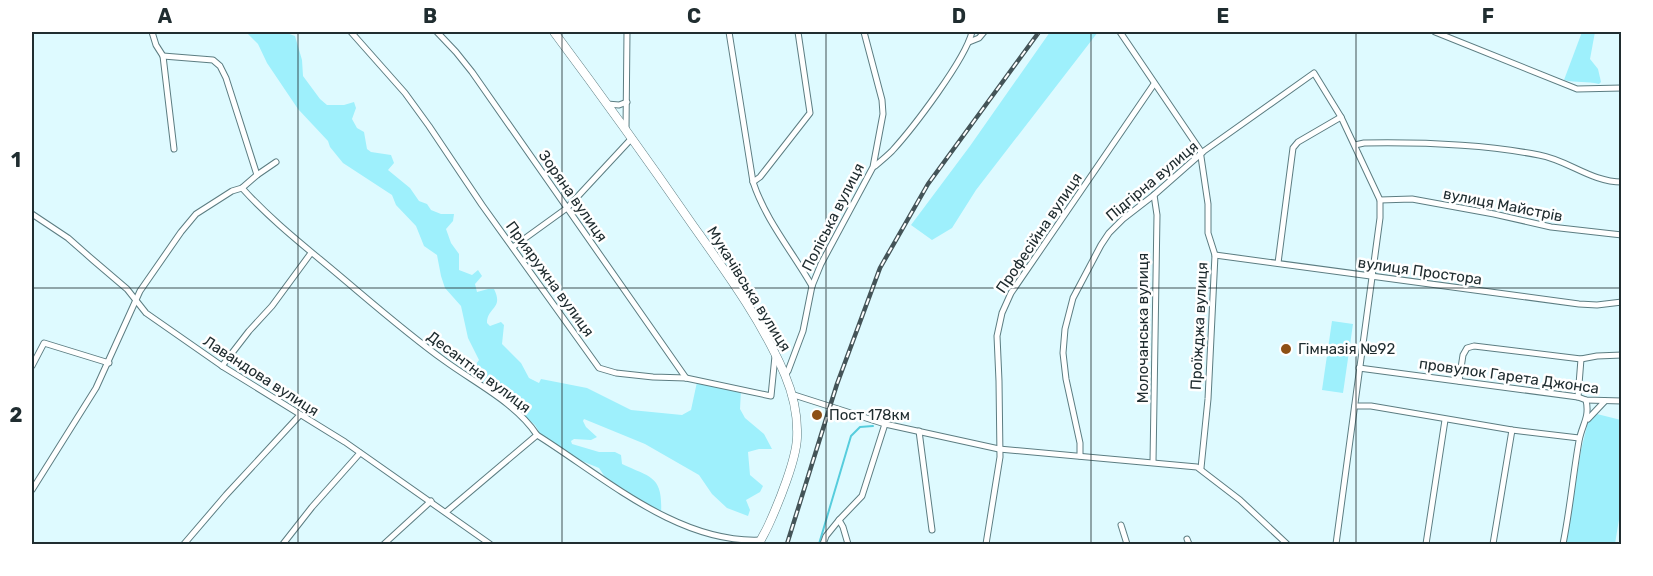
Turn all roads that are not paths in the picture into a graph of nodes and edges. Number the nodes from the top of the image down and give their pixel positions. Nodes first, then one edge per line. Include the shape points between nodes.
1 (152, 32) edge
2 (351, 32) edge
3 (437, 32) edge
4 (554, 32) edge
5 (627, 32) edge
6 (729, 32) edge
7 (798, 32) edge
8 (864, 32) edge
9 (972, 32) edge
10 (984, 32) edge
11 (1120, 32) edge
12 (1435, 32) edge
13 (358, 34) edge
14 (969, 42) junction
15 (163, 56) junction
16 (1155, 84) junction
17 (1622, 88) edge
18 (627, 102) junction
19 (607, 104) junction
20 (1341, 117) junction
21 (626, 129) junction
22 (632, 138) junction
23 (1355, 145) junction
24 (174, 149) dead end
25 (1201, 155) junction
26 (276, 162) dead end
27 (873, 167) junction
28 (257, 175) junction
29 (753, 182) junction
30 (1622, 182) edge
31 (242, 188) junction
32 (1154, 195) junction
33 (1380, 200) junction
34 (567, 208) junction
35 (32, 214) edge
36 (1622, 235) edge
37 (513, 247) junction
38 (311, 253) junction
39 (1215, 255) junction
40 (1278, 263) junction
41 (1373, 278) junction
42 (812, 286) junction
43 (134, 300) junction
44 (1622, 302) edge
45 (775, 354) junction
46 (1622, 355) edge
47 (1581, 359) junction
48 (109, 363) junction
49 (32, 366) edge
50 (222, 366) junction
51 (1359, 368) junction
52 (785, 375) junction
53 (686, 378) junction
54 (1459, 381) junction
55 (791, 394) junction
56 (1578, 397) junction
57 (1586, 400) junction
58 (1605, 401) junction
59 (1622, 401) edge
60 (1355, 406) junction
61 (299, 416) junction
62 (1445, 420) junction
63 (1587, 420) junction
64 (885, 424) junction
65 (1512, 430) junction
66 (919, 431) junction
67 (537, 435) junction
68 (1579, 438) junction
69 (999, 449) junction
70 (360, 453) junction
71 (1080, 456) junction
72 (1153, 462) junction
73 (1201, 468) junction
74 (32, 490) edge
75 (431, 501) junction
76 (446, 512) junction
77 (839, 520) junction
78 (1121, 525) dead end
79 (932, 530) dead end
80 (760, 542) edge
81 (184, 544) edge
82 (282, 544) edge
83 (384, 544) edge
84 (490, 544) edge
85 (823, 544) edge
86 (848, 544) edge
87 (986, 544) edge
88 (1127, 544) edge
89 (1287, 544) edge
90 (1336, 544) edge
91 (1426, 544) edge
92 (1493, 544) edge
93 (1563, 544) edge

1 - 15 street
2 - 13 street, Прияружна вулиця
3 - 34 street, Зоряна вулиця via 466,65
4 - 19 street, Мукачівська вулиця
5 - 18 street
6 - 29 street
7 - 29 street via 810,113
8 - 27 street, Поліська вулиця via 883,114
9 - 14 street
10 - 14 street
11 - 16 street, Проїжджа вулиця
12 - 17 street via 1577,89
13 - 37 street, Прияружна вулиця via 405,93
14 - 27 street via 917,119 892,151
15 - 24 street
15 - 28 street via 213,60 220,66
16 - 25 street, Проїжджа вулиця
16 - 69 street, Професійна вулиця via 1011,293 1002,313 997,336
18 - 19 street
18 - 21 street
19 - 21 street, Мукачівська вулиця
20 - 23 street
20 - 25 street, Підгірна вулиця via 1314,73
20 - 40 street via 1293,148
21 - 22 street, Мукачівська вулиця
22 - 34 street
22 - 45 street, Мукачівська вулиця via 710,249
23 - 30 street via 1438,143 1529,153 1600,179
23 - 33 street
25 - 32 street, Підгірна вулиця
25 - 39 street, Проїжджа вулиця via 1208,233
26 - 28 street
27 - 42 street, Поліська вулиця
28 - 31 street
29 - 42 street via 766,214
31 - 38 street, Десантна вулиця
31 - 43 street via 196,214
32 - 71 street, Підгірна вулиця via 1109,233 1068,312 1063,353
32 - 72 street, Молочанська вулиця via 1157,215
33 - 36 street, вулиця Майстрів via 1412,199 1551,227
33 - 41 street
34 - 37 street
34 - 53 street, Зоряна вулиця
35 - 43 street, Лавандова вулиця via 68,238 127,289
37 - 53 street, Прияружна вулиця via 599,368 616,373
38 - 50 street
38 - 67 street, Десантна вулиця via 447,363 492,392
39 - 40 street, вулиця Простора
39 - 73 street, Проїжджа вулиця
40 - 41 street, вулиця Простора
41 - 44 street, вулиця Простора via 1580,304
41 - 51 street
42 - 52 street, Поліська вулиця via 803,331
43 - 48 street
43 - 50 street, Лавандова вулиця via 146,313
45 - 52 street, Мукачівська вулиця
45 - 53 street, Прияружна вулиця via 771,396
46 - 47 street
47 - 54 street via 1474,346 1463,355
47 - 56 street
48 - 49 street via 44,343
48 - 74 street
50 - 61 street, Лавандова вулиця
51 - 54 street, провулок Гарета Джонса
51 - 60 street
52 - 55 street, Мукачівська вулиця
54 - 56 street, провулок Гарета Джонса
55 - 64 street
55 - 80 street, Мукачівська вулиця via 796,445
56 - 57 street, провулок Гарета Джонса
57 - 58 street, провулок Гарета Джонса
57 - 63 street
58 - 59 street, провулок Гарета Джонса
58 - 63 street
60 - 62 street
60 - 90 street
61 - 70 street, Лавандова вулиця
61 - 81 street
62 - 65 street
62 - 91 street
63 - 68 street
64 - 66 street
64 - 77 street via 862,496
65 - 68 street
65 - 92 street
66 - 69 street
66 - 79 street
67 - 76 street
67 - 80 street, Десантна вулиця via 664,517 735,541
68 - 93 street
69 - 71 street
69 - 87 street, Професійна вулиця
70 - 75 street, Лавандова вулиця
70 - 82 street
71 - 72 street
72 - 73 street
73 - 89 street
75 - 76 street, Лавандова вулиця
75 - 83 street
76 - 84 street, Лавандова вулиця
77 - 85 street
77 - 86 street
78 - 88 street

